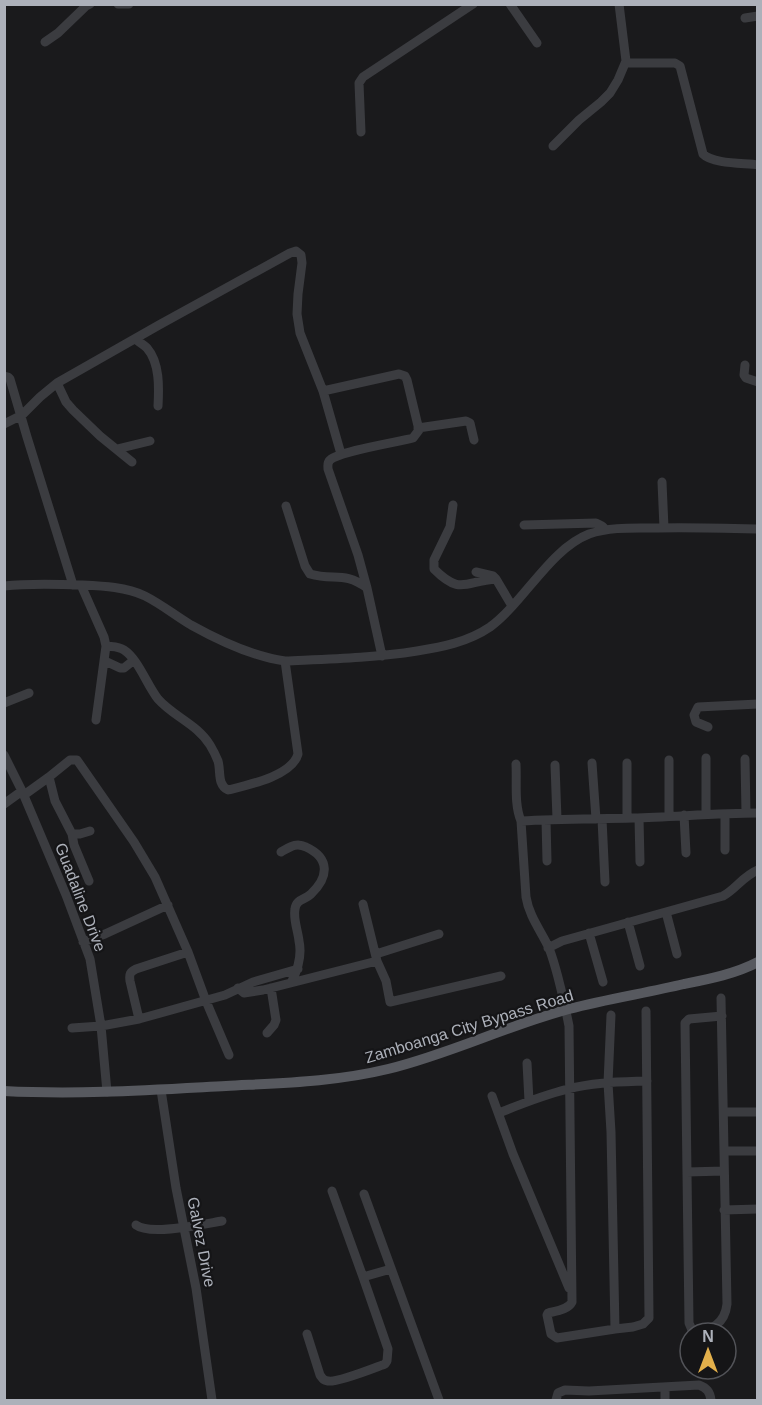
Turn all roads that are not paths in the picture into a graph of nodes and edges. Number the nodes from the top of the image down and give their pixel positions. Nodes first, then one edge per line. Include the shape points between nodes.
1 (90, 4) edge
2 (118, 4) edge
3 (129, 4) edge
4 (473, 4) edge
5 (510, 4) edge
6 (619, 4) edge
7 (758, 16) edge
8 (745, 18) dead end
9 (45, 42) dead end
10 (537, 43) dead end
11 (626, 61) junction
12 (361, 132) dead end
13 (552, 146) dead end
14 (758, 165) edge
15 (135, 339) junction
16 (745, 365) dead end
17 (4, 376) edge
18 (758, 382) edge
19 (57, 383) junction
20 (323, 391) junction
21 (159, 406) dead end
22 (22, 415) junction
23 (4, 424) edge
24 (418, 428) junction
25 (474, 440) dead end
26 (150, 441) dead end
27 (117, 449) junction
28 (341, 454) junction
29 (132, 462) dead end
30 (662, 482) dead end
31 (453, 504) dead end
32 (286, 506) dead end
33 (524, 525) dead end
34 (664, 528) junction
35 (605, 529) junction
36 (758, 529) edge
37 (476, 572) dead end
38 (496, 579) junction
39 (5, 585) edge
40 (77, 585) junction
41 (367, 588) junction
42 (512, 606) junction
43 (106, 646) junction
44 (382, 656) junction
45 (134, 660) junction
46 (105, 661) junction
47 (285, 661) junction
48 (29, 693) dead end
49 (4, 703) edge
50 (758, 704) edge
51 (96, 720) dead end
52 (708, 727) dead end
53 (4, 755) edge
54 (706, 758) dead end
55 (745, 759) dead end
56 (669, 760) dead end
57 (592, 763) dead end
58 (627, 763) dead end
59 (516, 764) dead end
60 (555, 765) dead end
61 (49, 777) junction
62 (23, 793) junction
63 (4, 804) edge
64 (746, 813) junction
65 (758, 813) edge
66 (706, 814) junction
67 (725, 814) junction
68 (684, 815) junction
69 (669, 816) junction
70 (627, 818) junction
71 (639, 818) junction
72 (557, 819) junction
73 (599, 819) junction
74 (546, 820) junction
75 (521, 821) junction
76 (90, 831) dead end
77 (72, 834) junction
78 (725, 850) dead end
79 (281, 852) dead end
80 (686, 853) dead end
81 (546, 861) dead end
82 (640, 862) dead end
83 (758, 870) edge
84 (89, 880) dead end
85 (605, 882) dead end
86 (363, 904) dead end
87 (168, 905) junction
88 (666, 912) junction
89 (628, 922) junction
90 (589, 933) junction
91 (439, 934) dead end
92 (83, 942) junction
93 (548, 948) junction
94 (188, 952) junction
95 (677, 954) dead end
96 (376, 957) junction
97 (758, 962) edge
98 (640, 966) dead end
99 (298, 969) junction
100 (501, 976) dead end
101 (292, 981) junction
102 (603, 982) dead end
103 (238, 988) junction
104 (271, 988) junction
105 (721, 998) dead end
106 (206, 1001) junction
107 (566, 1010) junction
108 (646, 1011) dead end
109 (611, 1015) dead end
110 (722, 1016) junction
111 (138, 1019) junction
112 (101, 1026) junction
113 (72, 1028) dead end
114 (267, 1033) dead end
115 (229, 1055) dead end
116 (527, 1063) dead end
117 (647, 1081) junction
118 (608, 1083) junction
119 (570, 1088) junction
120 (161, 1090) junction
121 (4, 1091) edge
122 (107, 1092) junction
123 (492, 1096) dead end
124 (530, 1101) junction
125 (725, 1112) junction
126 (758, 1112) edge
127 (498, 1113) junction
128 (725, 1151) junction
129 (758, 1151) edge
130 (724, 1171) junction
131 (687, 1172) junction
132 (332, 1191) dead end
133 (364, 1194) dead end
134 (758, 1209) edge
135 (724, 1210) junction
136 (222, 1221) dead end
137 (136, 1226) dead end
138 (183, 1228) junction
139 (391, 1269) junction
140 (363, 1277) junction
141 (571, 1292) junction
142 (615, 1329) junction
143 (307, 1334) dead end
144 (665, 1387) junction
145 (212, 1401) edge
146 (439, 1401) edge
147 (556, 1401) edge
148 (665, 1401) edge
149 (711, 1401) edge

1 - 9 street
2 - 3 street
4 - 12 street via 363,77 359,83
5 - 10 street
6 - 11 street
7 - 8 street
11 - 13 street via 610,93
11 - 14 street via 680,66 703,154
15 - 19 street
15 - 20 street via 296,251 302,263 297,304 300,333
15 - 21 street via 147,349 156,366
16 - 18 street via 746,378
17 - 22 street via 10,379
19 - 22 street
19 - 27 street via 73,410
20 - 24 street via 399,374 405,376
20 - 28 street
22 - 23 street
22 - 40 street
24 - 25 street via 468,421
24 - 28 street via 413,438
26 - 27 street
27 - 29 street
28 - 41 street via 327,465
30 - 34 street
31 - 38 street via 450,527 434,560 434,569 455,585
32 - 41 street via 310,574 347,577
33 - 35 street via 596,523
34 - 35 street
34 - 36 street
35 - 42 street via 574,542
37 - 38 street
38 - 42 street
39 - 40 street
40 - 43 street
40 - 47 street via 128,590 237,647
41 - 44 street
42 - 44 street via 490,627 460,642
43 - 45 street via 125,650
43 - 46 street
44 - 47 street
45 - 46 street via 124,668
45 - 47 street via 160,700 201,732 218,760 221,784 228,790 261,782 296,760
46 - 51 street
48 - 49 street
50 - 52 street via 698,707 696,722
53 - 62 street, Guadaline Drive
54 - 66 street
55 - 64 street
56 - 69 street
57 - 73 street
58 - 70 street
59 - 75 street
60 - 72 street
61 - 62 street
61 - 77 street via 55,801
61 - 87 street via 70,760 79,762 134,842
62 - 63 street
62 - 92 street, Guadaline Drive
64 - 65 street
64 - 67 street
66 - 67 street
66 - 68 street
67 - 78 street
68 - 69 street
68 - 80 street
69 - 71 street
70 - 71 street
70 - 73 street
71 - 82 street
72 - 73 street
72 - 74 street
73 - 85 street
74 - 75 street
74 - 81 street
75 - 93 street via 528,907
76 - 77 street
77 - 84 street
79 - 99 street via 295,844 303,845 317,854 325,867 321,881 309,896 299,900 295,909 300,944
83 - 88 street via 723,896
86 - 96 street
87 - 92 street
87 - 94 street
88 - 89 street
88 - 95 street
89 - 90 street
89 - 98 street
90 - 93 street
90 - 102 street
91 - 96 street
92 - 112 street, Guadaline Drive via 90,959
93 - 107 street
94 - 106 street
94 - 111 street via 129,974
96 - 100 street via 390,1002
96 - 101 street
97 - 107 main road, Zamboanga City Bypass Road via 713,978
99 - 101 street
99 - 103 street
101 - 104 street
103 - 104 street via 247,993
103 - 106 street
104 - 114 street via 276,1020
105 - 110 street
106 - 111 street
106 - 115 street
107 - 119 street
107 - 120 main road, Zamboanga City Bypass Road via 392,1068 351,1077
108 - 117 street
109 - 118 street
110 - 125 street
110 - 131 street via 689,1019 685,1023
111 - 112 street
112 - 113 street
112 - 122 street, Guadaline Drive
116 - 124 street
117 - 118 street
117 - 142 street via 649,1318 643,1324
118 - 119 street
118 - 142 street
119 - 124 street
119 - 141 street
120 - 122 main road, Zamboanga City Bypass Road
120 - 138 street, Galvez Drive
121 - 122 main road, Zamboanga City Bypass Road
123 - 127 street
124 - 127 street
125 - 126 street
125 - 128 street
127 - 141 street
128 - 129 street
128 - 130 street
130 - 131 street
130 - 135 street
131 - 135 street via 689,1323 696,1331 715,1327 727,1309
132 - 140 street
133 - 139 street
134 - 135 street
136 - 138 street
137 - 138 street via 147,1230
138 - 145 street, Galvez Drive
139 - 140 street
139 - 146 street
140 - 143 street via 388,1349 385,1364 338,1380 323,1380
141 - 142 street via 570,1305 546,1315 553,1337
144 - 147 street via 565,1390
144 - 148 street
144 - 149 street via 699,1385 710,1393

